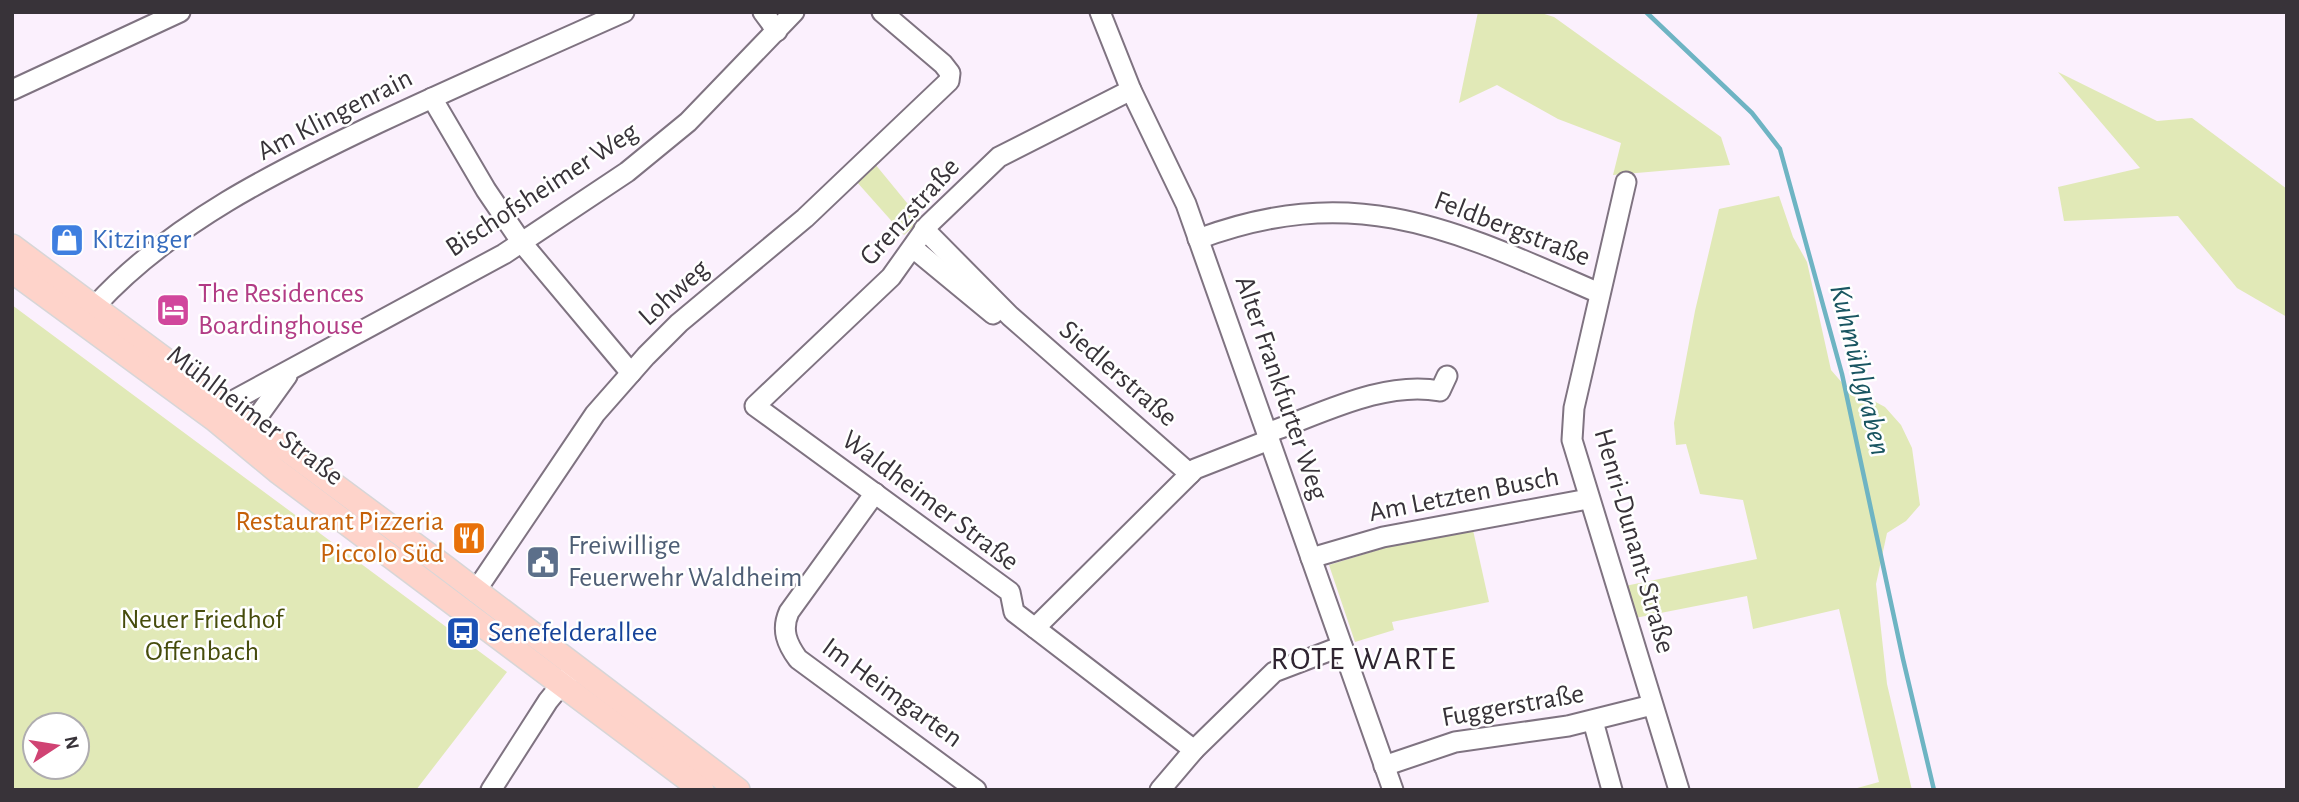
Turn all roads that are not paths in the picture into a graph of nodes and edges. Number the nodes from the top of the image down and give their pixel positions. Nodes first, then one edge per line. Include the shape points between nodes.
1 (180, 12) edge
2 (624, 12) edge
3 (763, 12) edge
4 (794, 12) edge
5 (882, 12) edge
6 (1100, 12) edge
7 (777, 31) junction
8 (12, 90) edge
9 (1131, 90) junction
10 (432, 98) junction
11 (1626, 182) dead end
12 (924, 229) junction
13 (1199, 239) junction
14 (522, 243) junction
15 (12, 246) edge
16 (913, 248) junction
17 (12, 271) edge
18 (1599, 293) junction
19 (95, 306) junction
20 (1010, 316) junction
21 (289, 372) junction
22 (631, 373) junction
23 (1447, 376) dead end
24 (755, 406) joint
25 (219, 412) junction
26 (246, 432) junction
27 (1268, 436) junction
28 (1190, 474) junction
29 (875, 493) junction
30 (1588, 499) junction
31 (1311, 558) junction
32 (475, 592) junction
33 (1035, 628) junction
34 (1342, 646) junction
35 (533, 649) junction
36 (568, 677) junction
37 (1652, 705) junction
38 (1593, 721) junction
39 (1194, 750) junction
40 (1384, 766) junction
41 (491, 790) edge
42 (702, 790) edge
43 (738, 790) edge
44 (976, 790) edge
45 (1160, 790) edge
46 (1393, 790) edge
47 (1612, 790) edge
48 (1679, 790) edge

1 - 8 street
2 - 10 street, Am Klingenrain
3 - 7 street
4 - 7 street, Bischofsheimer Weg
5 - 22 street, Lohweg via 950,73 945,85 805,218 679,323
6 - 9 street, Alter Frankfurter Weg
7 - 14 street, Bischofsheimer Weg via 645,160
9 - 12 street, Grenzstraße via 999,157
9 - 13 street, Alter Frankfurter Weg via 1183,194
10 - 14 street
10 - 19 street, Am Klingenrain via 304,160 199,219 158,248
11 - 18 street, Henri-Dunant-Straße
12 - 16 street, Grenzstraße
12 - 20 street, Siedlerstraße
13 - 18 street, Feldbergstraße via 1254,219 1291,213 1382,216 1462,235
13 - 27 street, Alter Frankfurter Weg
14 - 21 street, Bischofsheimer Weg
14 - 22 street
15 - 19 main road, Mühlheimer Straße
16 - 20 street, Siedlerstraße via 988,311
16 - 24 street, Grenzstraße via 891,277
17 - 25 main road, Mühlheimer Straße
18 - 30 street, Henri-Dunant-Straße via 1572,428
19 - 25 main road, Mühlheimer Straße
20 - 28 street, Siedlerstraße
21 - 25 street, Bischofsheimer Weg
21 - 26 street, Bischofsheimer Weg
22 - 32 street, Lohweg via 595,414
23 - 27 street via 1440,391 1382,394
24 - 29 street, Waldheimer Straße
25 - 26 main road, Mühlheimer Straße
26 - 32 main road, Mühlheimer Straße
26 - 35 main road, Mühlheimer Straße via 263,459
27 - 28 street via 1202,464
27 - 31 street, Alter Frankfurter Weg
28 - 33 street
29 - 33 street, Waldheimer Straße via 1010,592 1014,612
29 - 44 street, Im Heimgarten via 789,612 787,640 798,659
30 - 31 street, Am Letzten Busch via 1383,537
30 - 37 street, Henri-Dunant-Straße
31 - 34 street, Alter Frankfurter Weg
32 - 35 main road, Mühlheimer Straße
33 - 39 street, Waldheimer Straße
34 - 39 street via 1274,672
34 - 40 street, Alter Frankfurter Weg
35 - 36 main road
36 - 41 street
36 - 42 main road
36 - 43 main road
37 - 38 street, Fuggerstraße
37 - 48 street, Henri-Dunant-Straße
38 - 40 street, Fuggerstraße via 1467,739
38 - 47 street
39 - 45 street
40 - 46 street, Alter Frankfurter Weg

